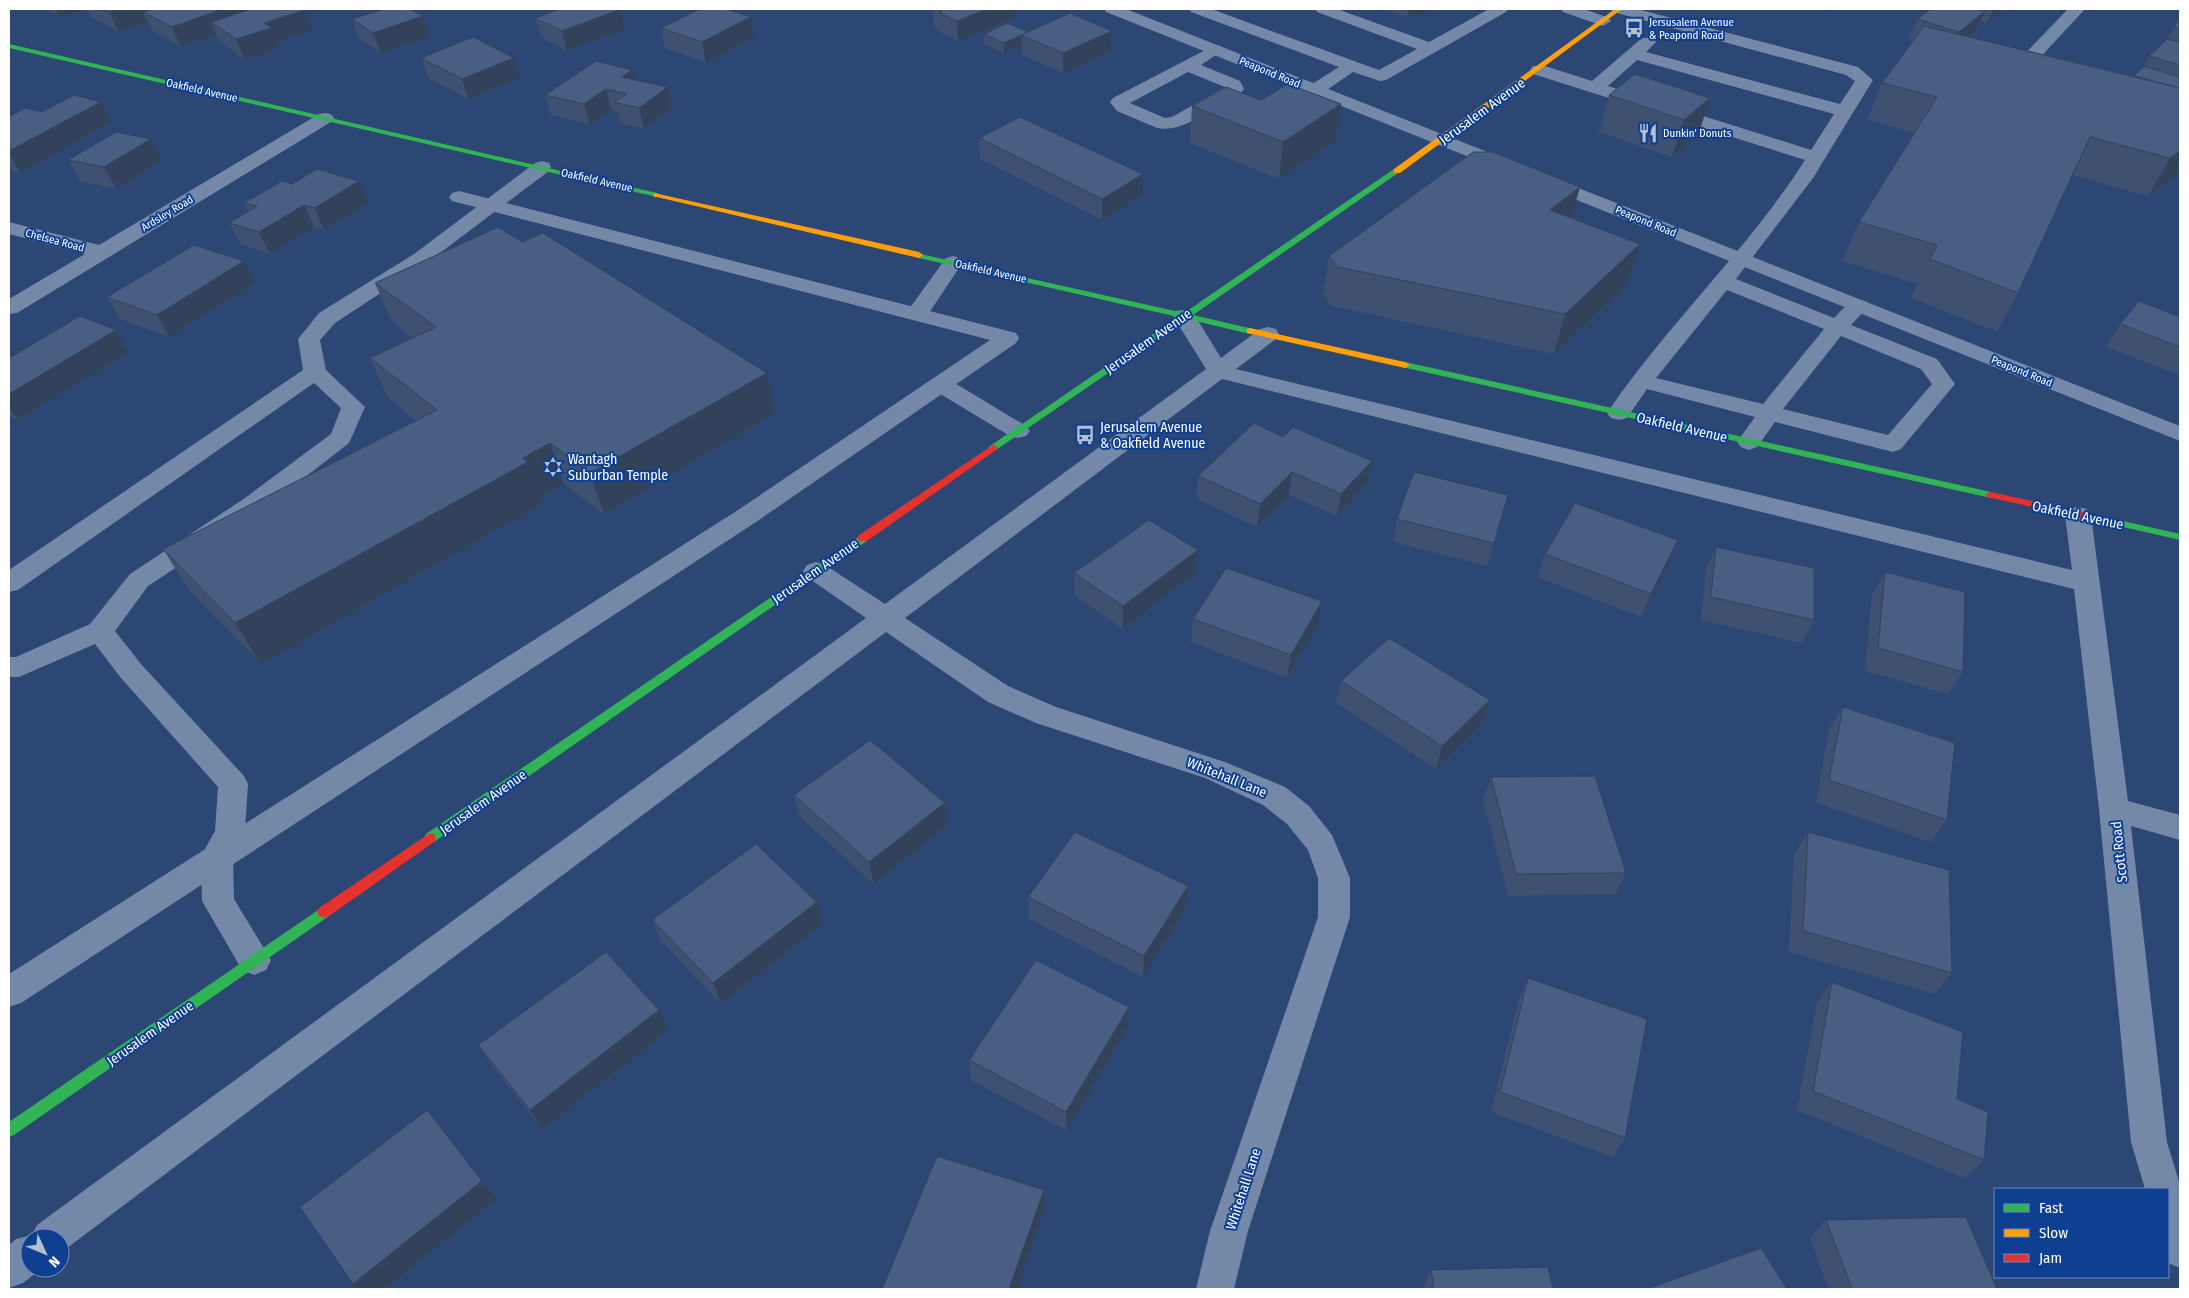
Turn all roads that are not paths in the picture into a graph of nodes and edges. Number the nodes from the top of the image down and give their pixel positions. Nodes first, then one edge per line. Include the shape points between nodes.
1 (1197, 9) edge
2 (1323, 9) edge
3 (1500, 9) edge
4 (1569, 9) edge
5 (1619, 9) edge
6 (2077, 9) edge
7 (1120, 10) edge
8 (1603, 21) junction
9 (1670, 23) junction
10 (9, 46) edge
11 (1431, 48) junction
12 (1215, 50) junction
13 (1634, 54) junction
14 (1187, 66) junction
15 (1351, 66) junction
16 (1539, 70) junction
17 (2018, 71) edge
18 (1595, 88) junction
19 (1315, 90) junction
20 (1845, 111) junction
21 (325, 118) junction
22 (1442, 140) junction
23 (1816, 158) junction
24 (542, 167) junction
25 (460, 197) dead end
26 (491, 206) junction
27 (9, 228) edge
28 (102, 252) junction
29 (1742, 259) junction
30 (953, 262) junction
31 (1723, 281) junction
32 (1858, 306) junction
33 (9, 308) edge
34 (917, 314) junction
35 (1184, 316) junction
36 (1837, 326) junction
37 (1268, 334) junction
38 (1218, 371) junction
39 (314, 372) junction
40 (1641, 381) junction
41 (940, 384) junction
42 (1619, 413) junction
43 (1768, 413) junction
44 (1018, 431) junction
45 (2180, 434) edge
46 (1749, 442) junction
47 (2078, 515) junction
48 (2180, 537) edge
49 (816, 572) junction
50 (9, 583) edge
51 (2086, 583) junction
52 (885, 619) junction
53 (100, 631) junction
54 (9, 667) edge
55 (2114, 809) junction
56 (2180, 827) edge
57 (218, 856) junction
58 (254, 960) junction
59 (9, 992) edge
60 (9, 1130) edge
61 (2163, 1188) edge
62 (2169, 1210) edge
63 (63, 1228) edge
64 (2180, 1249) edge
65 (20, 1260) edge
66 (9, 1268) edge
67 (1215, 1289) edge

1 - 15 street
2 - 11 street
3 - 11 street
4 - 8 street
5 - 8 street, Jerusalem Avenue
5 - 9 street
6 - 17 street
7 - 12 street, Peapond Road
8 - 16 street, Jerusalem Avenue
9 - 13 street
9 - 20 street via 1852,71 1864,80
10 - 21 street, Oakfield Avenue
11 - 15 street via 1380,76
12 - 14 street
12 - 19 street, Peapond Road
13 - 18 street
13 - 20 street
14 - 14 street via 1153,84 1119,102 1163,124 1177,122 1235,89 1234,84
15 - 19 street
16 - 18 street
16 - 22 street, Jerusalem Avenue
18 - 23 street
19 - 22 street, Peapond Road
20 - 23 street
21 - 24 street, Oakfield Avenue
21 - 28 street, Ardsley Road
22 - 29 street, Peapond Road
22 - 35 street, Jerusalem Avenue
23 - 29 street
24 - 26 street
24 - 30 street, Oakfield Avenue
25 - 26 street
26 - 34 street
26 - 39 street via 422,258 327,318 309,339
27 - 28 street, Chelsea Road
28 - 33 street, Ardsley Road
29 - 31 street
29 - 32 street, Peapond Road
30 - 34 street
30 - 35 street, Oakfield Avenue
31 - 36 street
31 - 40 street
32 - 36 street
32 - 45 street, Peapond Road
34 - 41 street via 1008,338
35 - 37 street, Oakfield Avenue
35 - 38 street
35 - 44 street, Jerusalem Avenue
36 - 43 street
36 - 43 street via 1929,364 1944,384 1893,444
37 - 38 street
37 - 42 street, Oakfield Avenue
38 - 51 street
38 - 52 street
39 - 50 street
39 - 53 street via 353,407 341,438 254,504 139,580
40 - 42 street
40 - 43 street
41 - 44 street
41 - 57 street via 747,516
42 - 46 street, Oakfield Avenue
43 - 46 street
44 - 49 street, Jerusalem Avenue
46 - 47 street, Oakfield Avenue
47 - 48 street, Oakfield Avenue
47 - 51 street, Scott Road
49 - 52 street, Whitehall Lane
49 - 58 street, Jerusalem Avenue
51 - 55 street, Scott Road
52 - 63 street
52 - 67 street, Whitehall Lane via 998,694 1046,715 1215,770 1274,796 1298,815 1322,844 1334,878 1334,917 1229,1231
53 - 54 street via 20,667
53 - 57 street via 131,671 233,784 230,831
55 - 56 street
55 - 61 street, Scott Road via 2149,1142
57 - 58 street via 218,902
57 - 59 street
58 - 60 street, Jerusalem Avenue
62 - 64 street
65 - 66 street

